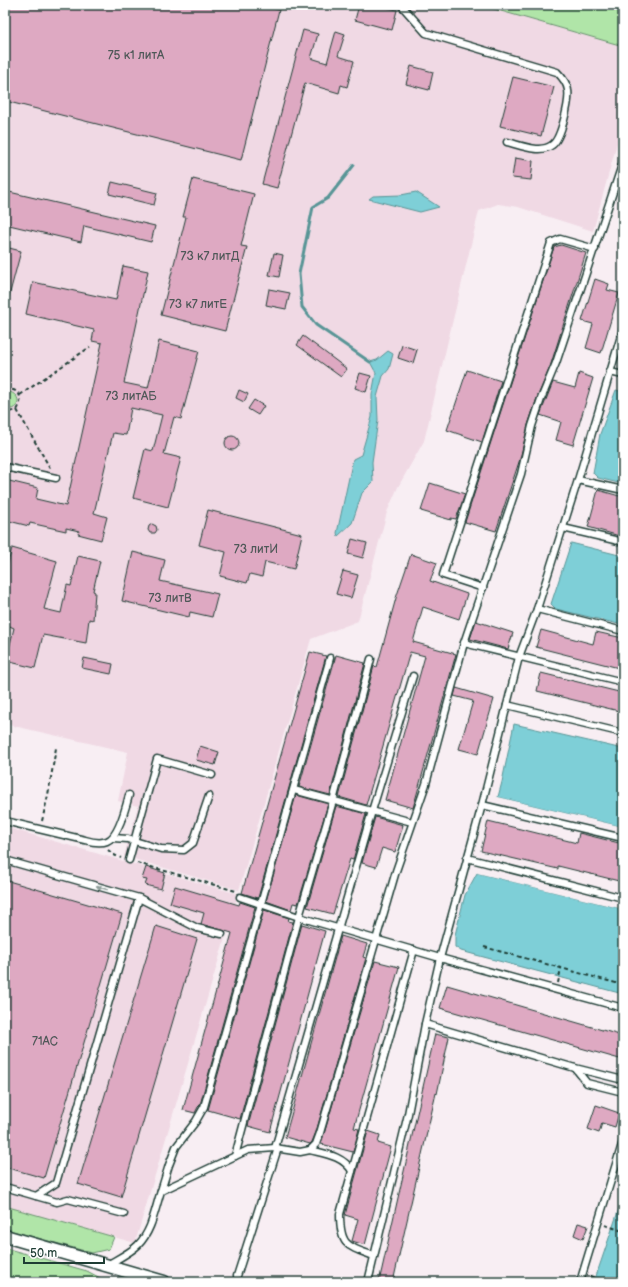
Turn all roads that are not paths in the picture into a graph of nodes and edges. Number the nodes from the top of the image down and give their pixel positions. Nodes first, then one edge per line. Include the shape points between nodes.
1 (401, 5) edge
2 (507, 142) dead end
3 (623, 162) edge
4 (595, 249) junction
5 (623, 330) edge
6 (610, 372) junction
7 (623, 375) edge
8 (5, 467) edge
9 (56, 478) road end
10 (578, 480) junction
11 (623, 490) edge
12 (563, 528) junction
13 (623, 542) edge
14 (483, 588) junction
15 (537, 609) junction
16 (623, 631) edge
17 (464, 643) junction
18 (519, 657) junction
19 (330, 658) dead end
20 (371, 659) dead end
21 (413, 676) dead end
22 (623, 682) edge
23 (507, 705) junction
24 (623, 733) edge
25 (212, 775) dead end
26 (294, 790) junction
27 (129, 795) dead end
28 (209, 796) dead end
29 (333, 801) junction
30 (482, 805) junction
31 (372, 811) junction
32 (5, 821) edge
33 (412, 822) junction
34 (113, 838) junction
35 (623, 838) edge
36 (134, 841) junction
37 (467, 858) junction
38 (5, 860) edge
39 (129, 860) road end
40 (240, 897) road end
41 (139, 898) junction
42 (623, 898) edge
43 (261, 903) junction
44 (300, 917) junction
45 (338, 928) junction
46 (222, 934) dead end
47 (376, 939) junction
48 (414, 950) junction
49 (440, 958) junction
50 (623, 1008) edge
51 (425, 1024) junction
52 (575, 1068) junction
53 (623, 1080) edge
54 (623, 1092) edge
55 (623, 1141) edge
56 (276, 1148) junction
57 (310, 1150) junction
58 (235, 1156) junction
59 (352, 1171) junction
60 (5, 1187) edge
61 (161, 1191) junction
62 (36, 1196) junction
63 (124, 1214) dead end
64 (5, 1236) edge
65 (374, 1256) junction
66 (107, 1265) junction
67 (237, 1276) dead end
68 (164, 1282) edge
69 (368, 1282) edge
70 (580, 1282) edge

1 - 2 lane via 426,33 557,72 564,79 569,99 559,135 553,145 531,148
3 - 4 lane
4 - 14 lane via 532,426 521,474
4 - 14 lane via 560,239 551,243 443,575
5 - 6 lane
6 - 7 lane
6 - 10 lane
8 - 9 lane
10 - 11 lane
10 - 12 lane
12 - 13 lane
12 - 15 lane
14 - 17 lane
15 - 16 lane
15 - 18 lane
17 - 18 lane
17 - 33 lane via 426,784
18 - 22 lane
18 - 23 lane
19 - 26 lane
20 - 29 lane
21 - 31 lane
23 - 24 lane
23 - 30 lane
25 - 36 lane via 158,759
26 - 29 lane
26 - 43 lane
27 - 34 lane
28 - 36 lane via 193,843 184,850 161,849
29 - 31 lane
29 - 44 lane
30 - 35 lane
30 - 37 lane
31 - 33 lane
31 - 45 lane
32 - 34 lane via 97,843
33 - 47 lane
34 - 36 lane
36 - 39 lane
37 - 42 lane
37 - 49 lane
41 -> 38 lane
40 - 43 lane
41 - 46 lane via 197,928
41 - 62 lane via 56,1183
43 - 44 lane
43 - 61 lane via 204,1107 176,1147
44 - 45 lane
44 - 58 lane
45 - 47 lane
45 - 56 lane
47 - 48 lane
47 - 57 lane via 320,1133 316,1144
48 - 49 lane
48 - 59 lane
49 - 50 lane
49 - 51 lane
51 - 52 lane
51 - 65 lane via 408,1114
52 - 53 lane
52 - 54 lane via 587,1083
55 - 70 lane
56 - 57 lane via 300,1152
56 - 58 lane via 248,1150
56 - 67 lane
57 - 59 lane via 330,1154 342,1160
58 - 61 lane
59 - 65 lane via 340,1214 340,1230 345,1241 353,1248
60 - 62 lane
61 - 66 lane via 149,1229 139,1244
62 - 63 lane via 57,1202 68,1199
64 - 66 street
65 - 69 lane
66 - 68 street

